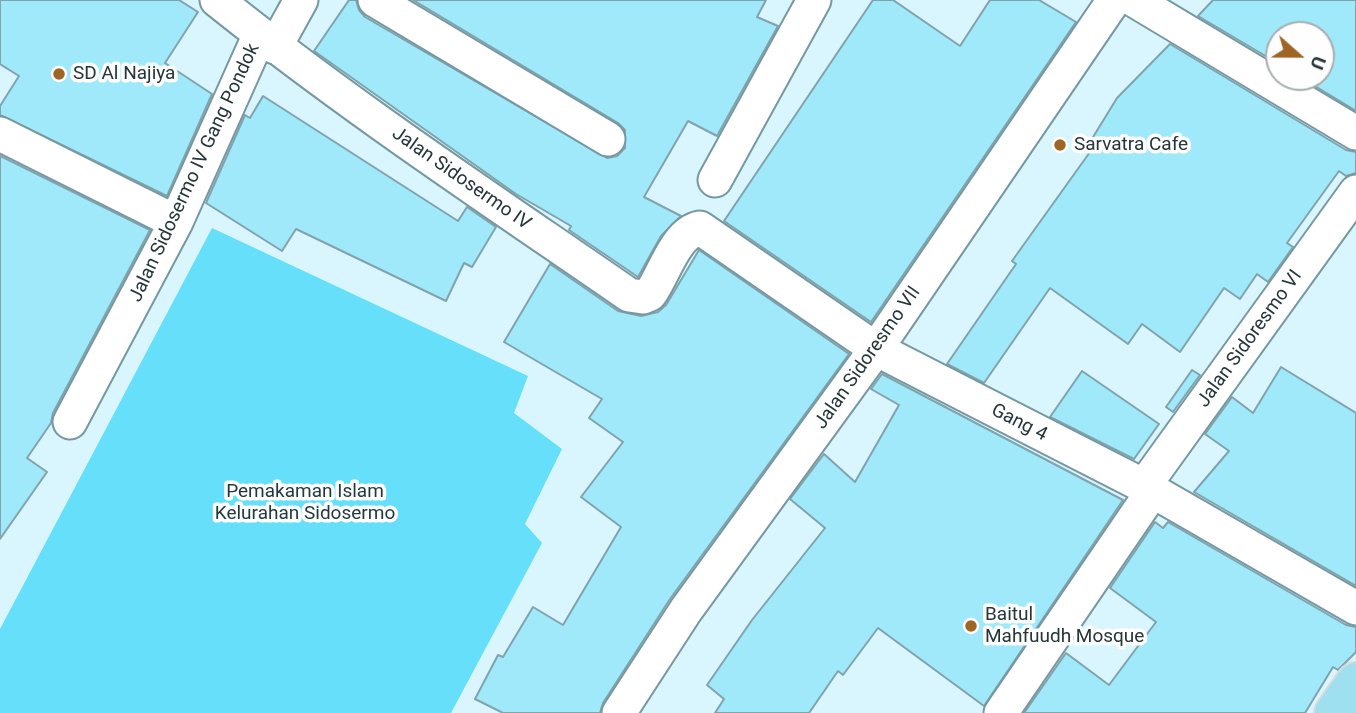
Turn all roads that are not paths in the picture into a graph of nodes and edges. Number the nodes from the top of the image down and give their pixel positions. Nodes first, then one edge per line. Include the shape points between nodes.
1 (217, 0) edge
2 (301, 0) edge
3 (375, 0) edge
4 (814, 0) edge
5 (1114, 0) edge
6 (1134, 0) edge
7 (267, 41) junction
8 (1356, 133) edge
9 (0, 134) edge
10 (608, 139) dead end
11 (715, 180) dead end
12 (1356, 192) edge
13 (176, 222) junction
14 (691, 230) joint
15 (876, 349) junction
16 (70, 422) dead end
17 (1148, 489) junction
18 (1356, 608) edge
19 (1356, 682) edge
20 (619, 713) edge
21 (1001, 713) edge
22 (1334, 713) edge

1 - 7 street, Jalan Sidosermo IV
2 - 7 street, Jalan Sidosermo IV Gang Pondok
3 - 10 street
4 - 11 street
5 - 15 street, Jalan Sidoresmo VII
6 - 8 street
7 - 13 street, Jalan Sidosermo IV Gang Pondok
7 - 14 street, Jalan Sidosermo IV via 629,295 650,294
9 - 13 street
12 - 17 street, Jalan Sidoresmo VI
13 - 16 street, Jalan Sidosermo IV Gang Pondok
14 - 15 street, Gang 4 via 700,228
15 - 17 street, Gang 4
15 - 20 street, Jalan Sidoresmo VII via 686,610
17 - 18 street, Gang 4
17 - 21 street, Jalan Sidoresmo VI
19 - 22 main road

